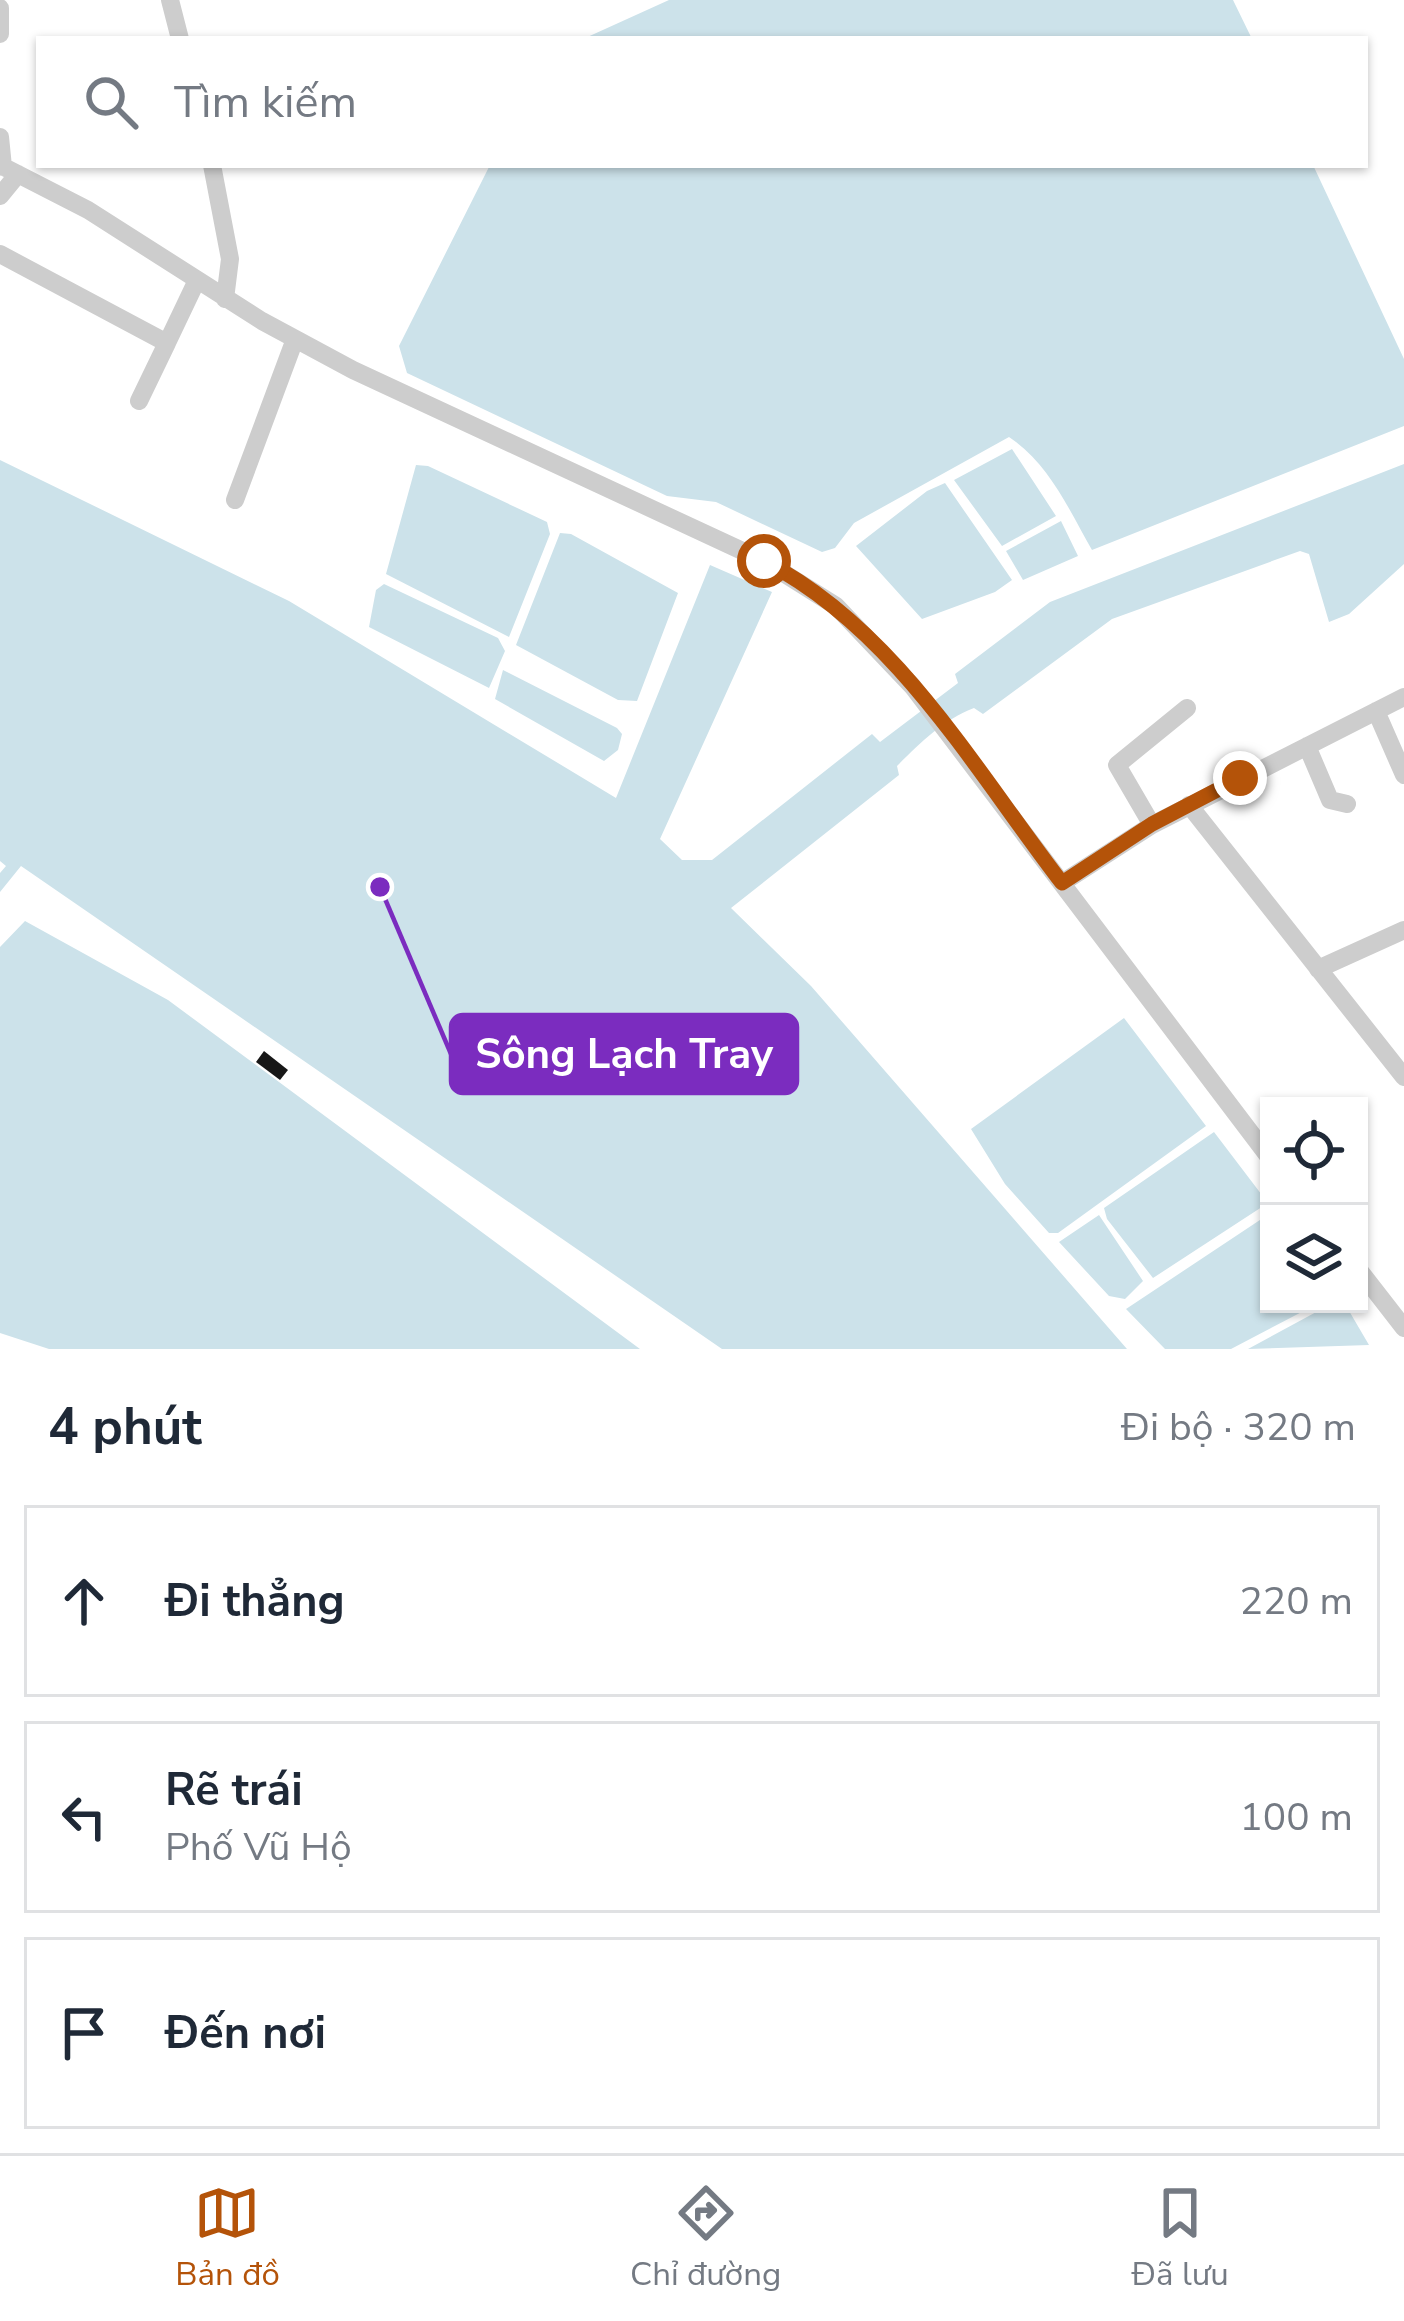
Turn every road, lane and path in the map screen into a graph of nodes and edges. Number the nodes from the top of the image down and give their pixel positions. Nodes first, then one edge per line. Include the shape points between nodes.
1 (170, 0) edge
2 (0, 8) edge
3 (0, 34) edge
4 (179, 36) edge
5 (0, 137) edge
6 (7, 168) edge
7 (213, 168) edge
8 (0, 196) edge
9 (0, 254) edge
10 (197, 280) junction
11 (225, 299) junction
12 (295, 339) junction
13 (167, 343) junction
14 (139, 401) dead end
15 (235, 500) dead end
16 (1404, 697) edge
17 (1187, 708) dead end
18 (1376, 711) junction
19 (1307, 746) junction
20 (1404, 775) edge
21 (1347, 804) dead end
22 (1184, 808) junction
23 (1154, 824) junction
24 (1062, 883) junction
25 (1404, 930) edge
26 (1318, 969) junction
27 (1404, 1078) edge
28 (1260, 1145) edge
29 (1368, 1282) edge
30 (1404, 1328) edge

1 - 4 street
2 - 3 street
5 - 6 street
6 - 8 street
6 - 10 street
7 - 11 street via 230,260
9 - 13 street
10 - 11 street
10 - 13 street
11 - 12 street
12 - 15 street
12 - 24 street via 801,579 861,628 913,687
13 - 14 street
16 - 18 street
17 - 23 street via 1117,765
18 - 19 street
18 - 20 street
19 - 21 street via 1330,800
19 - 22 street
22 - 23 street
22 - 26 street
23 - 24 street
24 - 28 street
25 - 26 street
26 - 27 street
29 - 30 street

